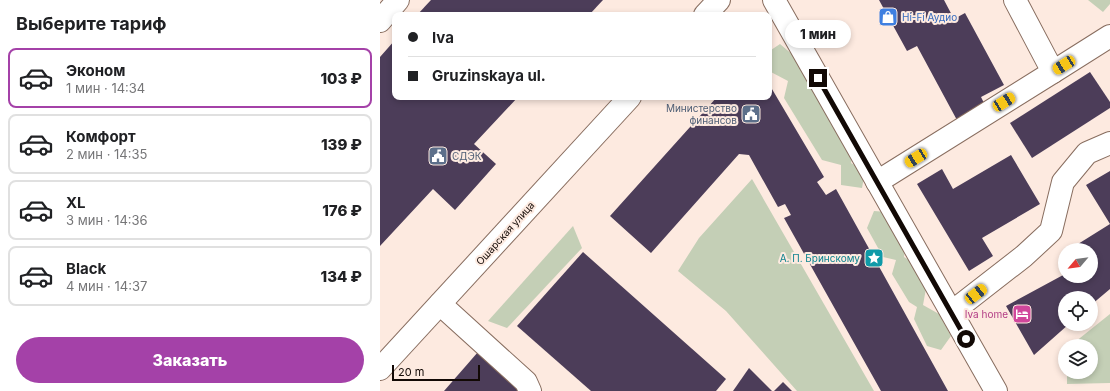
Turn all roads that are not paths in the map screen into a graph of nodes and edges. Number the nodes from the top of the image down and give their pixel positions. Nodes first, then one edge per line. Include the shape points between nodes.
1 (398, 0) edge
2 (719, 0) edge
3 (774, 0) edge
4 (1015, 0) edge
5 (708, 12) edge
6 (380, 21) edge
7 (1110, 36) edge
8 (1053, 72) junction
9 (627, 100) edge
10 (1110, 142) edge
11 (877, 182) junction
12 (440, 304) junction
13 (952, 312) junction
14 (380, 369) edge
15 (530, 391) edge
16 (996, 391) edge

1 - 6 street
2 - 5 street
3 - 11 street
4 - 8 street
7 - 8 street
8 - 11 street
9 - 12 street, Ошарская улица
10 - 13 street via 1087,153 1064,182 1051,231 1024,256
11 - 13 street
12 - 14 street, Ошарская улица
12 - 15 street via 526,382
13 - 16 street

